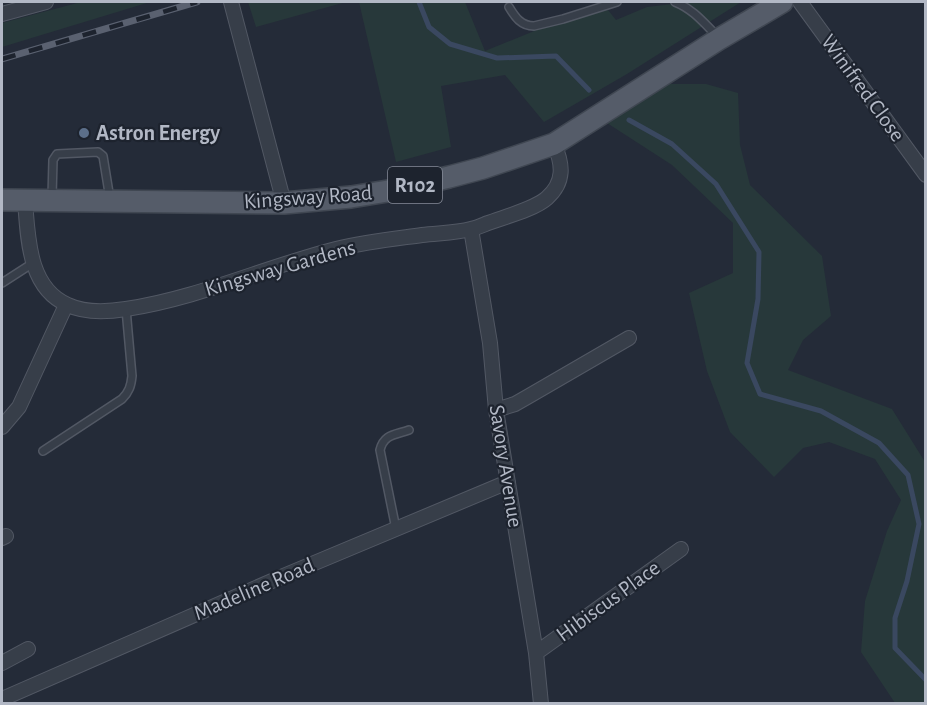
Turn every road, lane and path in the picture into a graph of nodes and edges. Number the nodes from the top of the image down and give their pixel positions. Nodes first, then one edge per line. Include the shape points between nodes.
1 (46, 2) edge
2 (231, 2) edge
3 (617, 2) edge
4 (675, 2) edge
5 (782, 2) edge
6 (800, 2) edge
7 (509, 7) dead end
8 (2, 14) edge
9 (719, 39) junction
10 (554, 144) junction
11 (926, 175) edge
12 (2, 200) edge
13 (25, 201) junction
14 (51, 201) junction
15 (110, 201) junction
16 (284, 203) junction
17 (471, 229) junction
18 (33, 263) junction
19 (2, 283) edge
20 (66, 305) junction
21 (126, 309) junction
22 (629, 338) dead end
23 (496, 410) junction
24 (2, 427) edge
25 (409, 430) dead end
26 (43, 451) dead end
27 (508, 482) junction
28 (396, 529) junction
29 (681, 549) dead end
30 (28, 649) dead end
31 (536, 653) junction
32 (2, 663) edge
33 (2, 699) edge
34 (542, 704) edge

1 - 8 street
2 - 16 street
3 - 7 lane via 534,26 520,22
4 - 9 lane via 697,15
5 - 9 main road, Kingsway Road / R102
6 - 11 street, Winifred Close
9 - 10 main road, Kingsway Road / R102
10 - 16 main road, Kingsway Road / R102 via 483,168 394,190
10 - 17 street, Kingsway Gardens via 562,164 555,189 547,198
12 - 13 main road, Kingsway Road / R102
13 - 14 main road, Kingsway Road / R102
13 - 18 street
14 - 15 main road, Kingsway Road / R102
14 - 15 lane via 55,156 98,152 103,156
15 - 16 main road, Kingsway Road / R102
17 - 21 street, Kingsway Gardens via 347,247 168,301
17 - 23 street, Savory Avenue via 490,343
18 - 19 lane
18 - 20 street via 51,294
20 - 21 street, Kingsway Gardens via 93,311
20 - 24 street via 19,407
21 - 26 lane via 132,375 127,393
22 - 23 street via 515,404
23 - 27 street, Savory Avenue
25 - 28 lane via 387,437 380,450
27 - 28 street, Madeline Road
27 - 31 street, Savory Avenue
28 - 33 street, Madeline Road
29 - 31 street, Hibiscus Place
30 - 32 street
31 - 34 street, Savory Avenue

